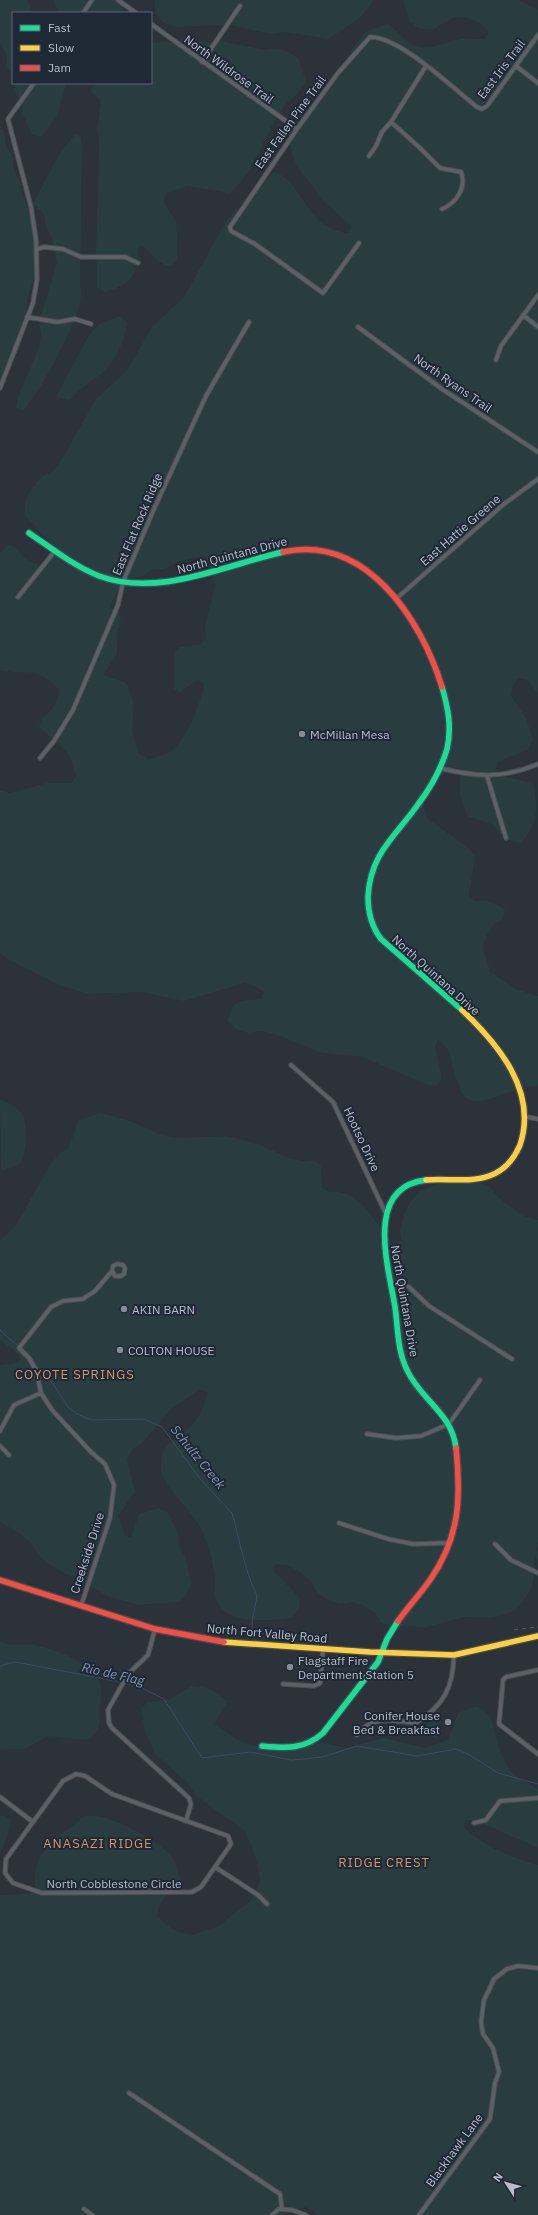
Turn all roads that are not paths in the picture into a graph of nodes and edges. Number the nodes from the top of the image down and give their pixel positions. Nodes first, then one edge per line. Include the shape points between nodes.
1 (92, 0) edge
2 (118, 0) edge
3 (240, 6) dead end
4 (85, 12) edge
5 (135, 12) edge
6 (152, 25) edge
7 (538, 35) edge
8 (202, 62) junction
9 (426, 66) junction
10 (516, 66) junction
11 (538, 82) edge
12 (33, 84) edge
13 (391, 122) junction
14 (297, 129) junction
15 (369, 156) dead end
16 (442, 209) dead end
17 (359, 243) dead end
18 (37, 249) junction
19 (138, 263) dead end
20 (538, 295) edge
21 (523, 315) junction
22 (27, 318) junction
23 (249, 322) dead end
24 (91, 324) dead end
25 (358, 327) dead end
26 (538, 327) edge
27 (496, 360) dead end
28 (0, 388) edge
29 (538, 452) edge
30 (538, 479) edge
31 (29, 533) dead end
32 (55, 551) junction
33 (123, 582) junction
34 (18, 597) dead end
35 (397, 598) junction
36 (40, 758) dead end
37 (538, 764) edge
38 (439, 768) junction
39 (487, 776) junction
40 (506, 838) dead end
41 (291, 1065) dead end
42 (527, 1117) junction
43 (538, 1119) edge
44 (386, 1214) junction
45 (112, 1271) dead end
46 (392, 1286) junction
47 (512, 1359) dead end
48 (480, 1380) dead end
49 (41, 1393) junction
50 (448, 1424) junction
51 (0, 1431) edge
52 (367, 1434) dead end
53 (0, 1446) edge
54 (9, 1455) dead end
55 (339, 1524) dead end
56 (448, 1543) junction
57 (495, 1544) dead end
58 (538, 1573) edge
59 (0, 1580) edge
60 (81, 1606) junction
61 (155, 1629) junction
62 (538, 1636) edge
63 (323, 1649) junction
64 (383, 1652) junction
65 (454, 1655) junction
66 (538, 1670) edge
67 (282, 1684) dead end
68 (357, 1735) dead end
69 (262, 1746) dead end
70 (538, 1754) edge
71 (0, 1798) edge
72 (538, 1798) edge
73 (186, 1821) junction
74 (33, 1822) junction
75 (474, 1823) dead end
76 (215, 1867) junction
77 (267, 1904) dead end
78 (538, 1968) edge
79 (129, 2093) dead end
80 (84, 2209) dead end
81 (282, 2209) junction
82 (92, 2215) edge
83 (272, 2215) edge
84 (306, 2215) edge
85 (419, 2215) edge

1 - 4 street
2 - 5 street
3 - 8 street
6 - 8 street, North Wildrose Trail
7 - 10 street, East Iris Trail
8 - 14 street, North Wildrose Trail
9 - 10 street, East Iris Trail via 477,108 482,109 488,106
9 - 13 street
9 - 14 street, East Fallen Pine Trail via 385,40 370,37 338,73
10 - 11 street
12 - 18 street via 8,118 31,206
13 - 15 street via 382,132
13 - 16 street via 440,168 461,172 464,179 462,189 451,206
14 - 17 street, East Fallen Pine Trail via 231,222 231,231 255,244 323,293
18 - 19 street via 44,247 63,250 81,257 120,256
18 - 22 street via 37,280
20 - 21 street
21 - 26 street
21 - 27 street via 501,346
22 - 24 street via 57,322 75,318
22 - 28 street
23 - 33 street, East Flat Rock Ridge via 206,396
25 - 29 street, North Ryans Trail via 442,389
30 - 35 street, East Hattie Greene via 504,504
31 - 32 street, North Quintana Drive
32 - 33 street, North Quintana Drive via 102,577
32 - 34 street
33 - 35 street, North Quintana Drive via 175,582 250,559 305,548 325,550 346,559
33 - 36 street, East Flat Rock Ridge via 118,605 73,710
35 - 38 street, North Quintana Drive via 431,651 446,702 450,725
37 - 39 street via 514,773
38 - 39 street
38 - 42 street, North Quintana Drive via 422,800 382,847 374,862 368,902 371,920 378,935 390,948 431,982 493,1043 521,1081 526,1098
39 - 40 street
41 - 44 street, Hootso Drive via 332,1102
42 - 43 street
42 - 44 street, North Quintana Drive via 520,1149 504,1167 478,1179 433,1177 420,1180 408,1185 398,1195
44 - 46 street, North Quintana Drive via 384,1245
45 - 49 street, Creekside Drive via 83,1299 63,1300 51,1307 19,1348 36,1370
46 - 47 street via 400,1283 409,1287 429,1306
46 - 50 street, North Quintana Drive via 407,1373 438,1408
48 - 50 street
49 - 51 street via 14,1405
49 - 60 street, Creekside Drive via 52,1410 105,1464 114,1484 110,1518
50 - 52 street via 421,1436 396,1438
50 - 56 street, North Quintana Drive via 455,1437 460,1509
53 - 54 street
55 - 56 street via 413,1544
56 - 64 street, North Quintana Drive via 437,1569 386,1639
57 - 58 street via 511,1560
59 - 60 street, North Fort Valley Road
60 - 61 street, North Fort Valley Road
61 - 63 street, North Fort Valley Road via 219,1642
61 - 73 street via 148,1655 128,1674 108,1710 109,1723 189,1798 191,1804
62 - 65 street, North Fort Valley Road
63 - 64 street, North Fort Valley Road
63 - 67 street via 320,1683 314,1686
64 - 65 street, North Fort Valley Road
64 - 69 street, North Quintana Drive via 313,1744 300,1748
65 - 68 street via 453,1678 448,1691 433,1712 416,1723 379,1719 363,1726
66 - 70 street via 506,1677 501,1684 499,1724
71 - 74 street
72 - 75 street via 500,1801 486,1820
73 - 74 street, North Cobblestone Circle via 107,1792 85,1776 76,1774 63,1781
73 - 76 street, North Cobblestone Circle via 224,1834 231,1839 231,1844
74 - 76 street, North Cobblestone Circle via 6,1859 4,1867 8,1879 33,1891 192,1892 200,1887
76 - 77 street via 258,1895
78 - 85 street, Blackhawk Lane via 518,1966 506,1969 494,1979 484,2000 480,2022 483,2034 493,2048 499,2072 495,2082 490,2119
79 - 81 street via 280,2194
80 - 82 street
81 - 83 street via 278,2209
81 - 84 street

